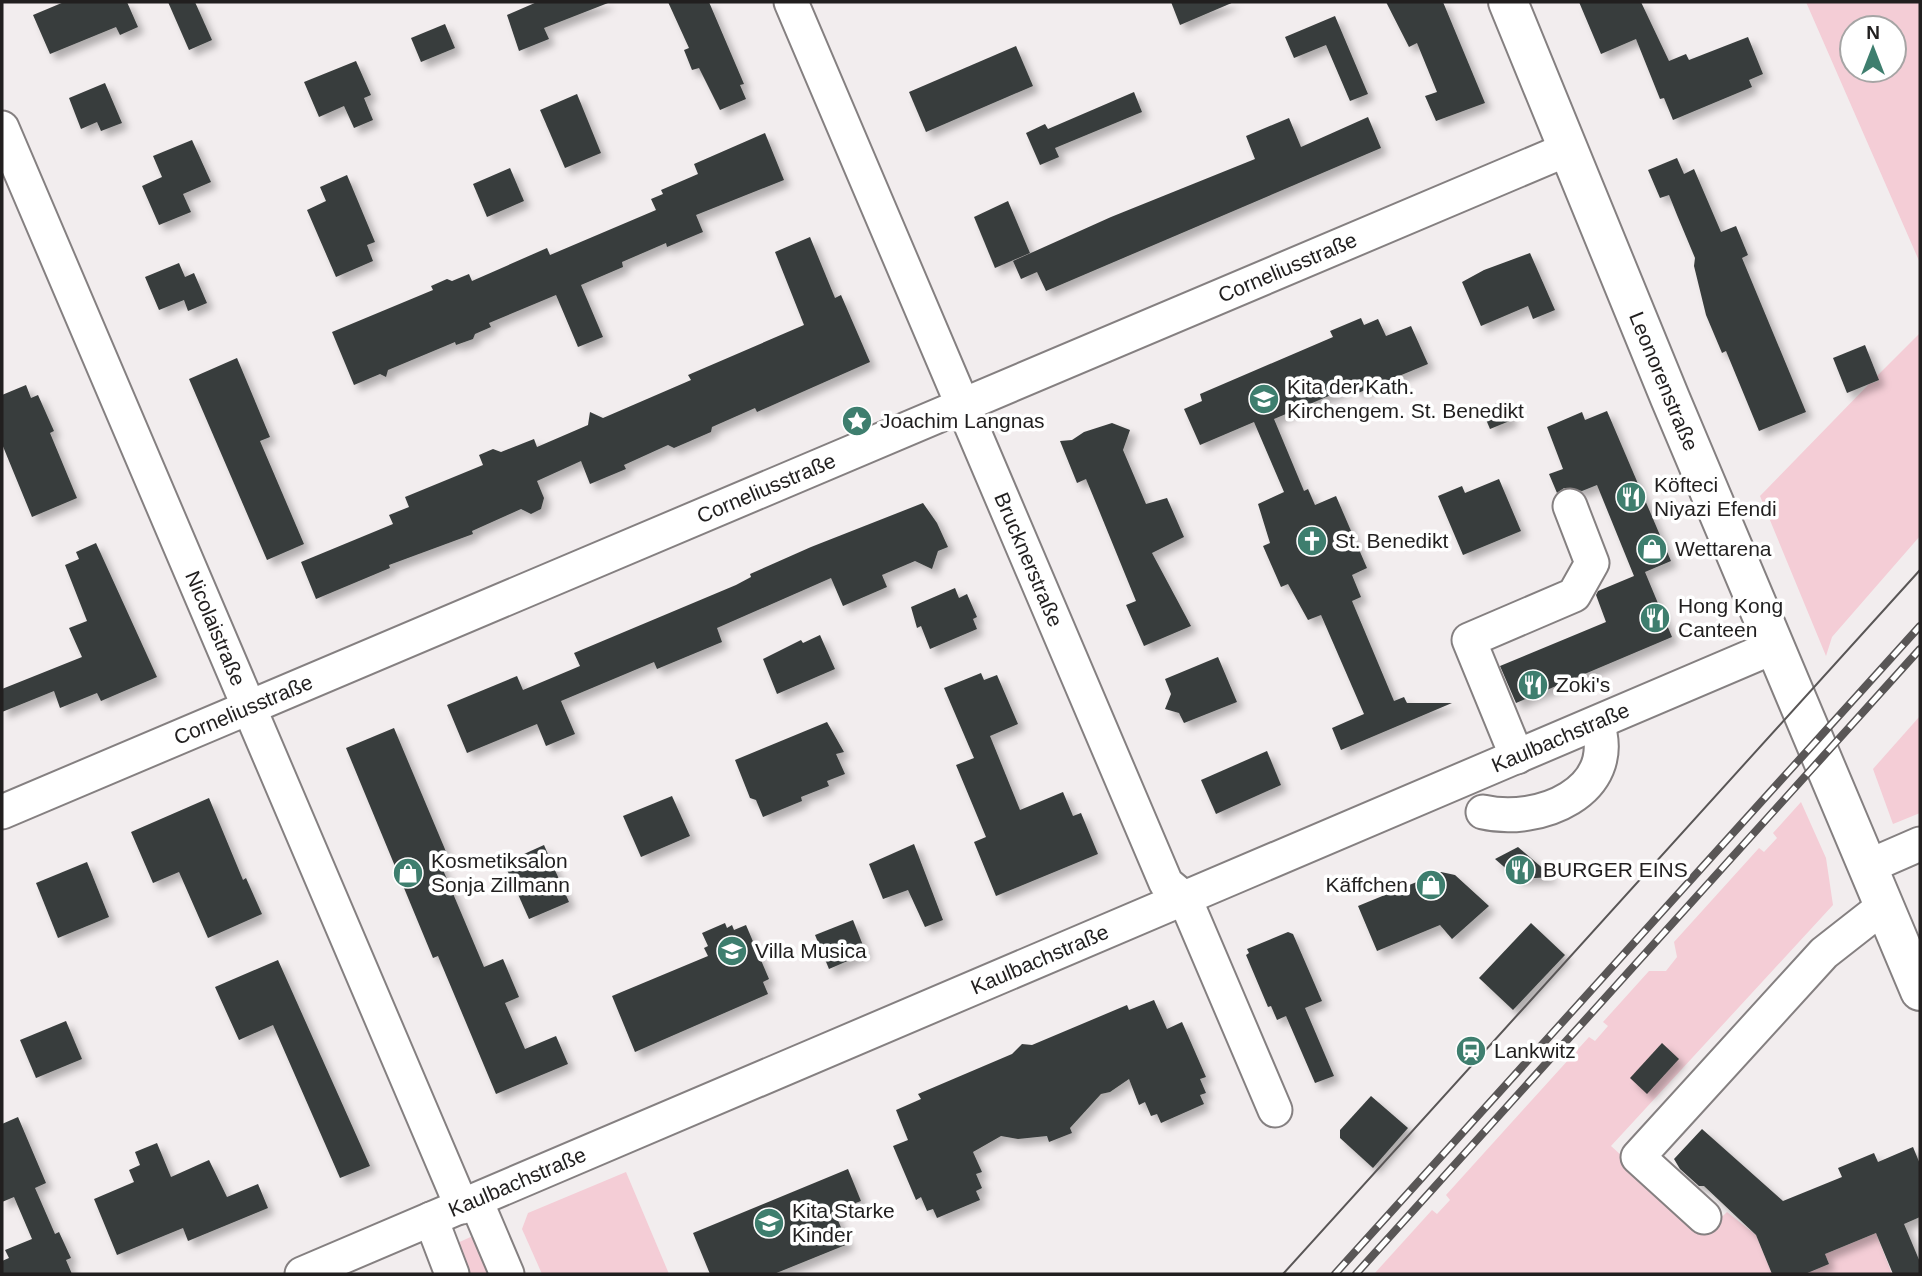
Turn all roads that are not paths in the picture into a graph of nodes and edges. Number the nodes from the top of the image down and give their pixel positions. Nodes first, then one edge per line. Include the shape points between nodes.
1 (791, 2) edge
2 (1508, 2) edge
3 (2, 128) edge
4 (1568, 149) junction
5 (963, 405) junction
6 (1570, 506) dead end
7 (1776, 646) junction
8 (250, 707) junction
9 (1597, 723) junction
10 (1517, 757) junction
11 (2, 812) edge
12 (1483, 812) dead end
13 (1920, 844) edge
14 (1867, 867) junction
15 (1185, 900) junction
16 (1884, 906) junction
17 (1920, 991) edge
18 (1275, 1110) dead end
19 (469, 1204) junction
20 (1703, 1217) dead end
21 (431, 1219) junction
22 (302, 1274) edge
23 (453, 1274) edge
24 (507, 1274) edge

1 - 5 street, Brucknerstraße
2 - 4 main road, Leonorenstraße
3 - 8 street, Nicolaistraße
4 - 5 street, Corneliusstraße
4 - 7 main road, Leonorenstraße
5 - 8 street, Corneliusstraße
5 - 15 street, Brucknerstraße via 1166,883
6 - 10 street via 1592,563 1574,595 1469,639
7 - 9 street, Kaulbachstraße
7 - 14 main road, Leonorenstraße
8 - 11 street, Corneliusstraße
8 - 19 street, Nicolaistraße
9 - 10 street, Kaulbachstraße
9 - 12 street via 1602,736 1597,766 1586,785 1570,799 1529,815
10 - 15 street, Kaulbachstraße
13 - 14 street
14 - 16 main road, Leonorenstraße
15 - 18 street, Brucknerstraße
15 - 19 street, Kaulbachstraße
16 - 17 main road, Leonorenstraße
16 - 20 street via 1824,953 1638,1157
19 - 21 street, Kaulbachstraße
19 - 24 street, Nicolaistraße
21 - 22 street, Kaulbachstraße
21 - 23 street

